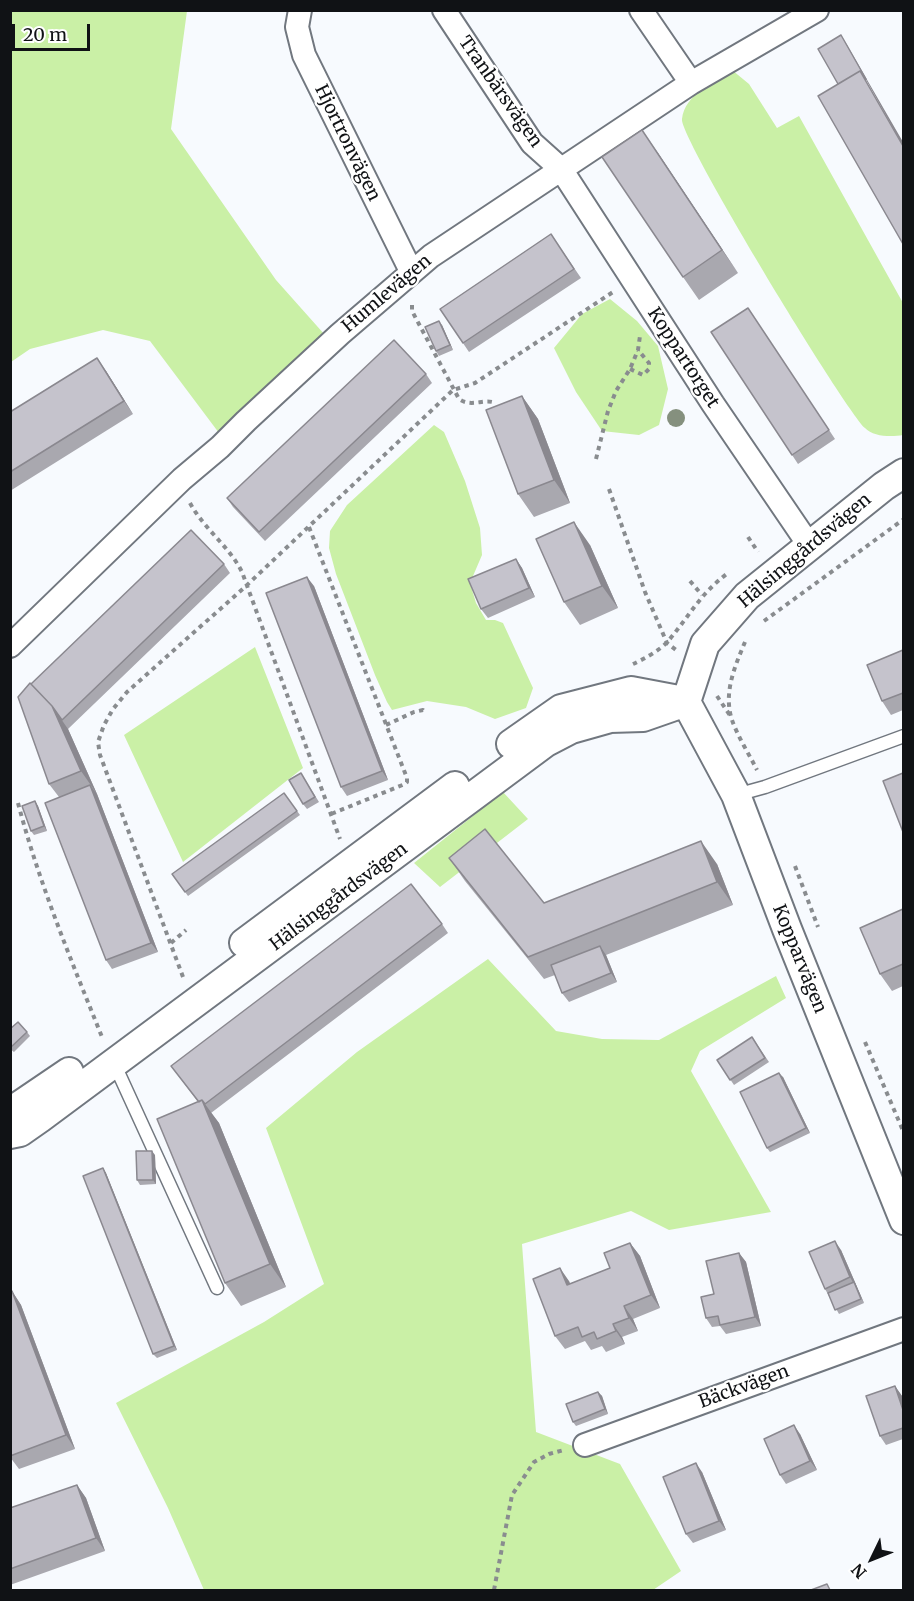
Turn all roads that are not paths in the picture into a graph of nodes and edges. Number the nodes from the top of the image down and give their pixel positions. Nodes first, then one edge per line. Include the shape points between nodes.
1 (300, 10) edge
2 (444, 10) edge
3 (641, 10) edge
4 (814, 11) edge
5 (691, 83) junction
6 (561, 169) junction
7 (411, 271) junction
8 (903, 473) edge
9 (808, 545) junction
10 (10, 646) edge
11 (686, 702) junction
12 (903, 736) edge
13 (736, 795) junction
14 (114, 1063) junction
15 (10, 1112) edge
16 (10, 1134) edge
17 (903, 1220) edge
18 (217, 1288) edge
19 (903, 1329) edge
20 (585, 1445) road end

1 - 7 street, Hjortronvägen via 297,27 304,55
2 - 6 street, Tranbärsvägen via 532,143
3 - 5 street
4 - 5 street, Humlevägen
5 - 6 street, Humlevägen
6 - 7 street, Humlevägen
6 - 9 street, Koppartorget
7 - 10 street, Humlevägen via 182,479
8 - 9 street, Hälsinggårdsvägen
9 - 11 street, Hälsinggårdsvägen via 747,596 705,644
11 - 13 street, Kopparvägen
11 - 14 street, Hälsinggårdsvägen via 643,717 610,718 571,729 546,742
11 - 15 street, Hälsinggårdsvägen via 631,691 561,709 48,1088
12 - 13 lane
13 - 17 street, Kopparvägen
14 - 16 street, Hälsinggårdsvägen via 20,1132
14 - 18 lane
19 - 20 street, Bäckvägen

